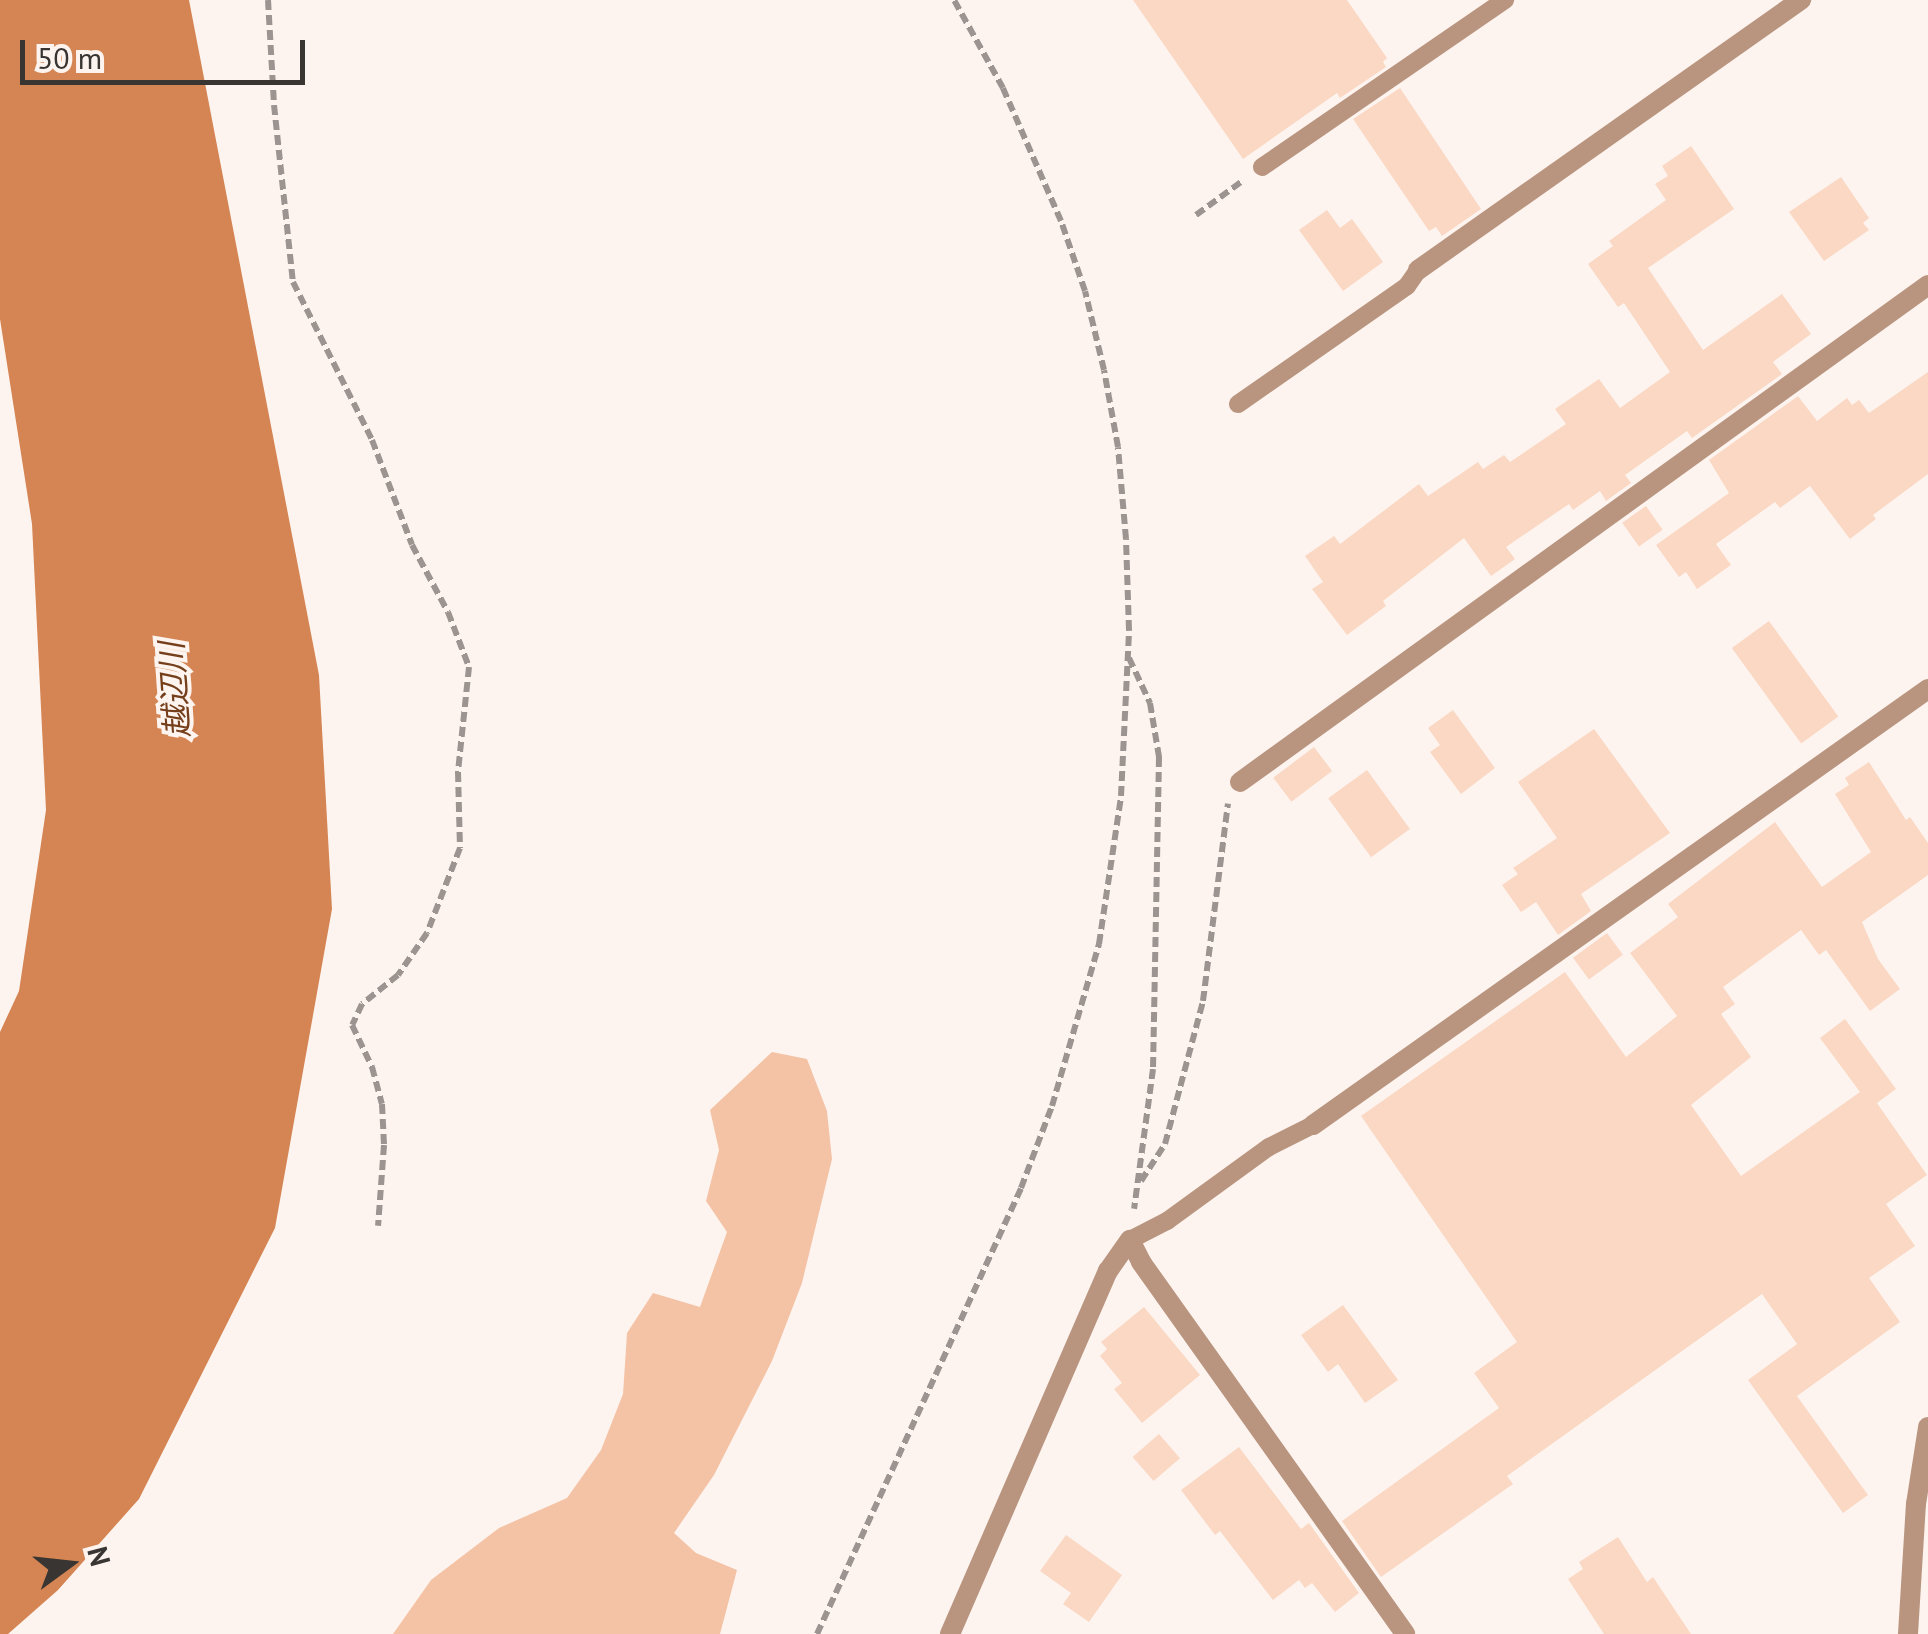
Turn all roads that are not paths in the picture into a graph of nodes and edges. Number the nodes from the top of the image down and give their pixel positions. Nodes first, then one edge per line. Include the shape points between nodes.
1 (1505, 0) edge
2 (1801, 0) edge
3 (1262, 167) road end
4 (1418, 270) joint
5 (1928, 286) edge
6 (1238, 404) dead end
7 (1928, 689) edge
8 (1240, 782) road end
9 (1313, 1125) joint
10 (1130, 1240) junction
11 (1928, 1427) edge
12 (950, 1634) edge
13 (1404, 1634) edge
14 (1908, 1634) edge

1 - 3 lane
2 - 4 street
4 - 6 lane via 1407,286
5 - 8 street
7 - 9 street
9 - 10 lane via 1268,1146 1167,1221
10 - 12 street via 1108,1271
10 - 13 street
11 - 14 street

